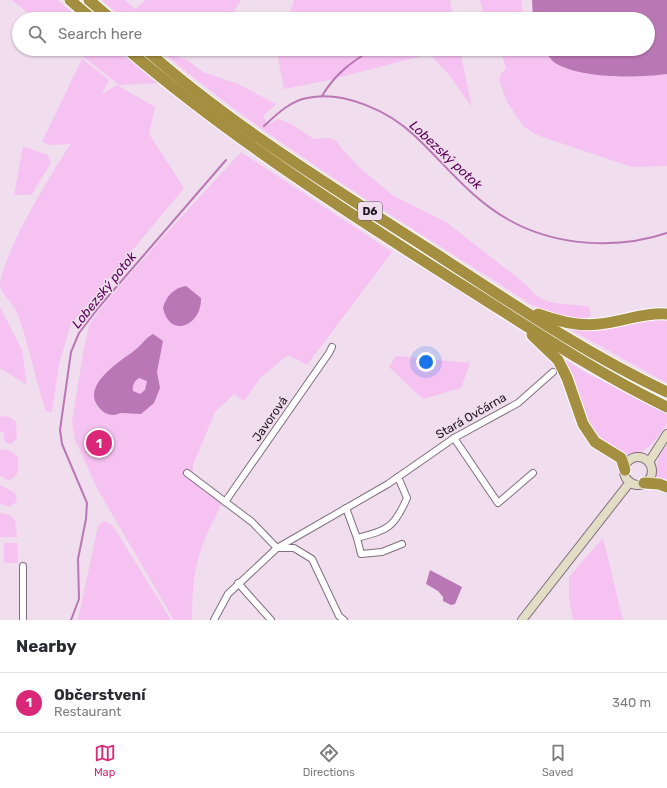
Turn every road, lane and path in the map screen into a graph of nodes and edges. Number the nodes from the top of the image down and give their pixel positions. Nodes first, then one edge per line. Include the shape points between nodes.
1 (70, 0) edge
2 (89, 0) edge
3 (84, 12) edge
4 (103, 12) edge
5 (136, 56) edge
6 (154, 56) edge
7 (514, 311) junction
8 (667, 314) edge
9 (332, 347) dead end
10 (553, 372) dead end
11 (667, 392) edge
12 (666, 407) edge
13 (667, 434) edge
14 (454, 438) junction
15 (649, 462) junction
16 (625, 470) junction
17 (187, 473) dead end
18 (533, 473) dead end
19 (398, 477) junction
20 (630, 482) junction
21 (644, 484) junction
22 (667, 487) edge
23 (225, 502) junction
24 (346, 508) junction
25 (357, 538) junction
26 (402, 544) dead end
27 (277, 548) junction
28 (23, 566) dead end
29 (238, 583) junction
30 (23, 620) edge
31 (214, 620) edge
32 (271, 620) edge
33 (344, 620) edge
34 (522, 620) edge

1 - 3 highway
2 - 4 highway
5 - 7 highway, D6 via 280,168
6 - 7 highway, D6 via 225,114
7 - 8 highway via 588,325 656,313
7 - 11 highway, D6 via 634,377
7 - 12 highway, D6 via 612,377
7 - 16 highway via 558,360 583,424 595,442 620,458
9 - 23 street, Javorová
10 - 14 street, Stará Ovčárna via 518,403
13 - 15 main road
14 - 18 street via 498,503
14 - 19 street, Stará Ovčárna
15 - 16 main road via 640,458 633,459 627,463
15 - 21 main road via 652,472
16 - 20 main road
17 - 23 street
19 - 24 street, Stará Ovčárna
19 - 25 street via 406,498 392,525
20 - 21 main road
20 - 34 main road
21 - 22 highway
23 - 27 street via 252,522
24 - 25 street
24 - 27 street, Stará Ovčárna
25 - 26 street via 361,554 382,552
27 - 29 street, Stará Ovčárna
27 - 33 street via 294,548 312,559 339,616
28 - 30 street
29 - 31 street, Stará Ovčárna via 228,594
29 - 32 street

